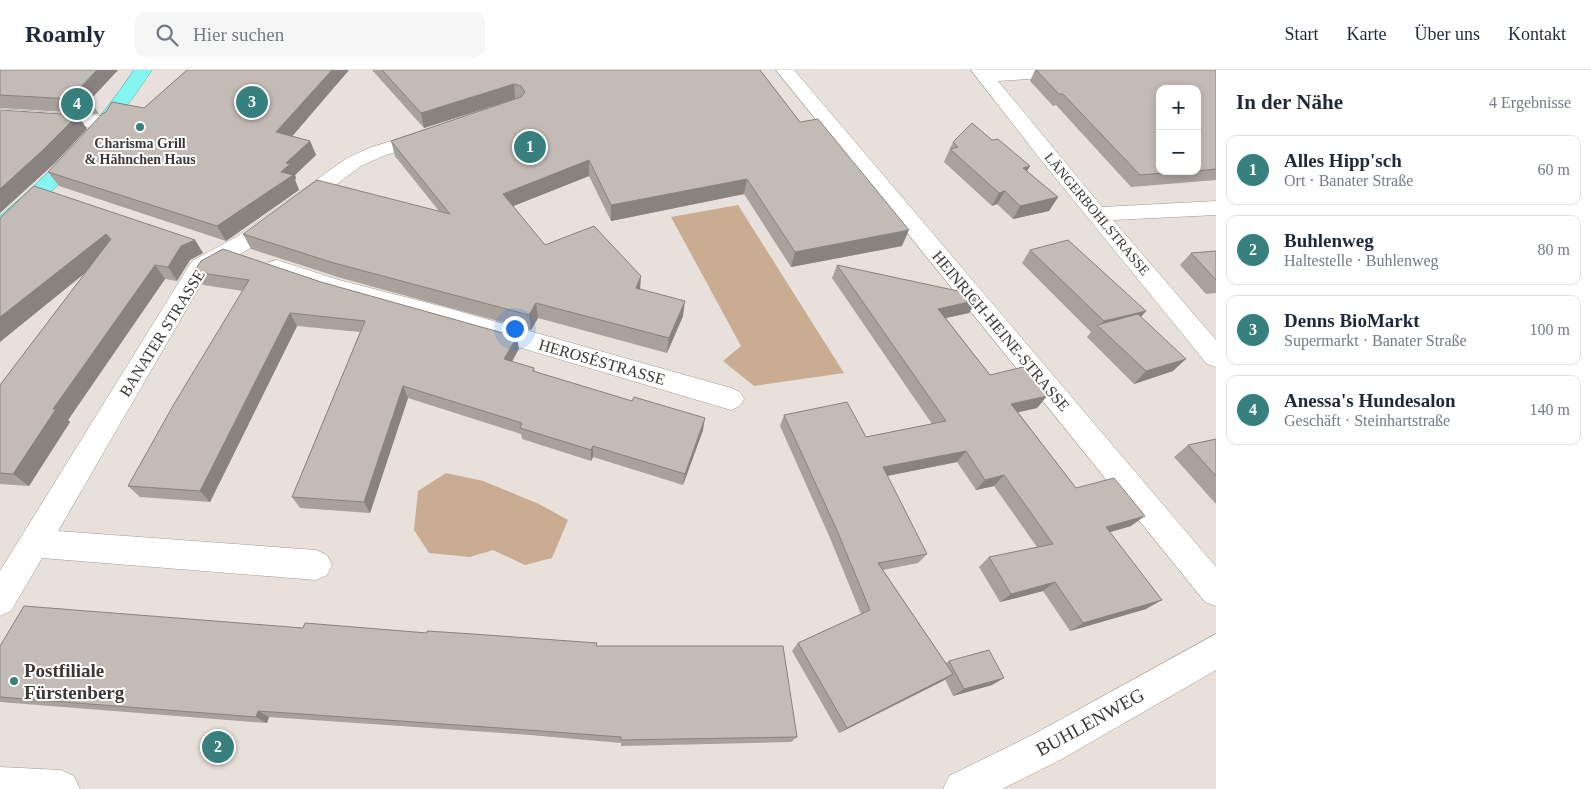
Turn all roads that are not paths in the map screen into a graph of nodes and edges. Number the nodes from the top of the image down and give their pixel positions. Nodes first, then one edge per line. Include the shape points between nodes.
1 (143, 70) edge
2 (785, 70) edge
3 (1089, 70) edge
4 (982, 73) edge
5 (0, 115) edge
6 (106, 122) junction
7 (450, 128) edge
8 (1216, 208) edge
9 (1096, 214) junction
10 (0, 228) edge
11 (198, 242) edge
12 (226, 252) junction
13 (1215, 355) edge
14 (731, 399) dead end
15 (34, 543) junction
16 (316, 565) dead end
17 (1216, 591) edge
18 (0, 600) edge
19 (1216, 651) edge
20 (0, 786) edge
21 (61, 789) edge
22 (962, 789) edge

1 - 6 main road
2 - 17 street, HEINRICH-HEINE-STRASSE
3 - 4 street
4 - 9 street, LÄNGERBOHLSTRASSE
5 - 6 street
6 - 10 main road via 68,166 52,193
7 - 12 street, BANATER STRASSE via 354,162
8 - 9 street
9 - 13 street, LÄNGERBOHLSTRASSE
11 - 12 street, HEROSÉSTRASSE
12 - 14 street, HEROSÉSTRASSE via 335,287
12 - 15 street, BANATER STRASSE via 200,267
15 - 16 street
15 - 18 street, BANATER STRASSE
19 - 22 street, BUHLENWEG via 1049,746
20 - 21 street

